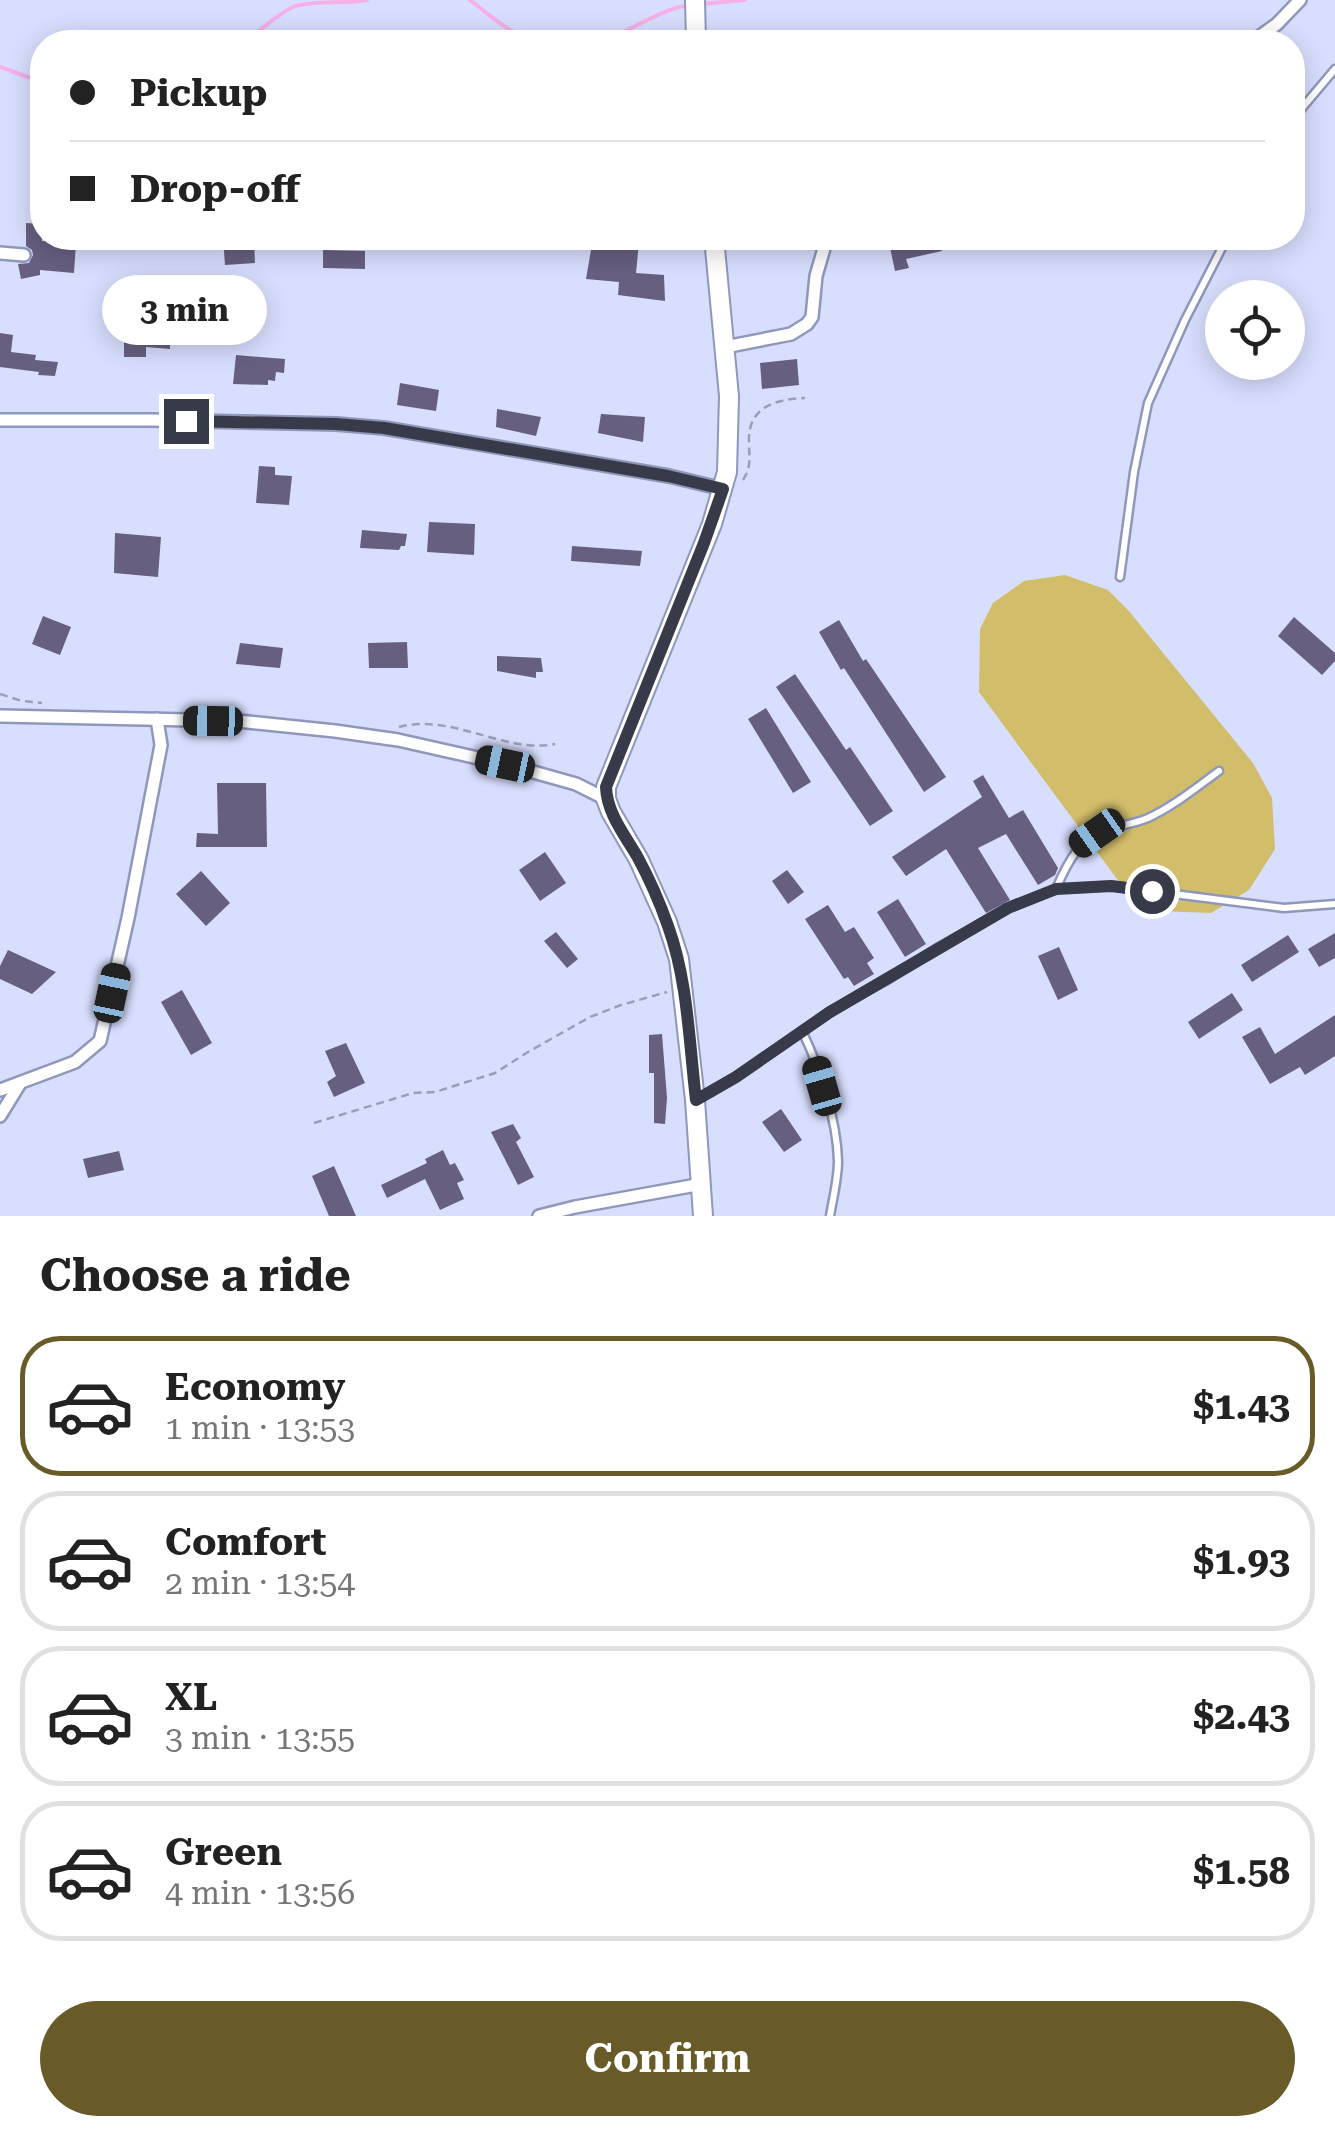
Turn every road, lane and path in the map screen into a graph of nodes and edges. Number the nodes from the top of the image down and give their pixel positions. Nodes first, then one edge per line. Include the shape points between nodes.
1 (695, 0) edge
2 (1300, 0) edge
3 (696, 30) edge
4 (1269, 30) edge
5 (1335, 69) edge
6 (1305, 105) edge
7 (715, 250) edge
8 (823, 250) edge
9 (1221, 250) edge
10 (0, 253) edge
11 (24, 255) dead end
12 (725, 347) junction
13 (806, 398) dead end
14 (0, 420) edge
15 (723, 488) junction
16 (1120, 577) dead end
17 (0, 716) edge
18 (157, 720) junction
19 (374, 736) junction
20 (556, 744) dead end
21 (1220, 770) dead end
22 (606, 798) junction
23 (1056, 889) junction
24 (1335, 904) edge
25 (683, 987) junction
26 (802, 1032) junction
27 (19, 1085) junction
28 (0, 1090) edge
29 (696, 1100) junction
30 (0, 1116) edge
31 (314, 1123) dead end
32 (702, 1184) junction
33 (539, 1216) edge
34 (702, 1216) edge
35 (830, 1216) edge

1 - 3 street
2 - 4 street
5 - 6 lane
7 - 12 street
8 - 12 street via 807,324 791,334
9 - 16 lane via 1148,403
10 - 11 street
12 - 15 street via 729,451
13 - 15 path via 760,409 750,431 749,470
14 - 15 street via 384,428
15 - 22 street
17 - 18 street
18 - 19 street
18 - 27 street via 161,744 100,1041 74,1062
19 - 20 path via 423,724 524,745
19 - 22 street via 505,764
21 - 23 lane via 1162,810 1079,846
22 - 25 street via 667,922
23 - 24 lane via 1111,886 1284,908
23 - 26 lane via 1008,908
25 - 29 street
25 - 31 path via 590,1017 495,1073
26 - 29 lane
26 - 35 lane via 834,1124 838,1163
27 - 28 street
27 - 30 street
29 - 32 street
32 - 33 street
32 - 34 street

